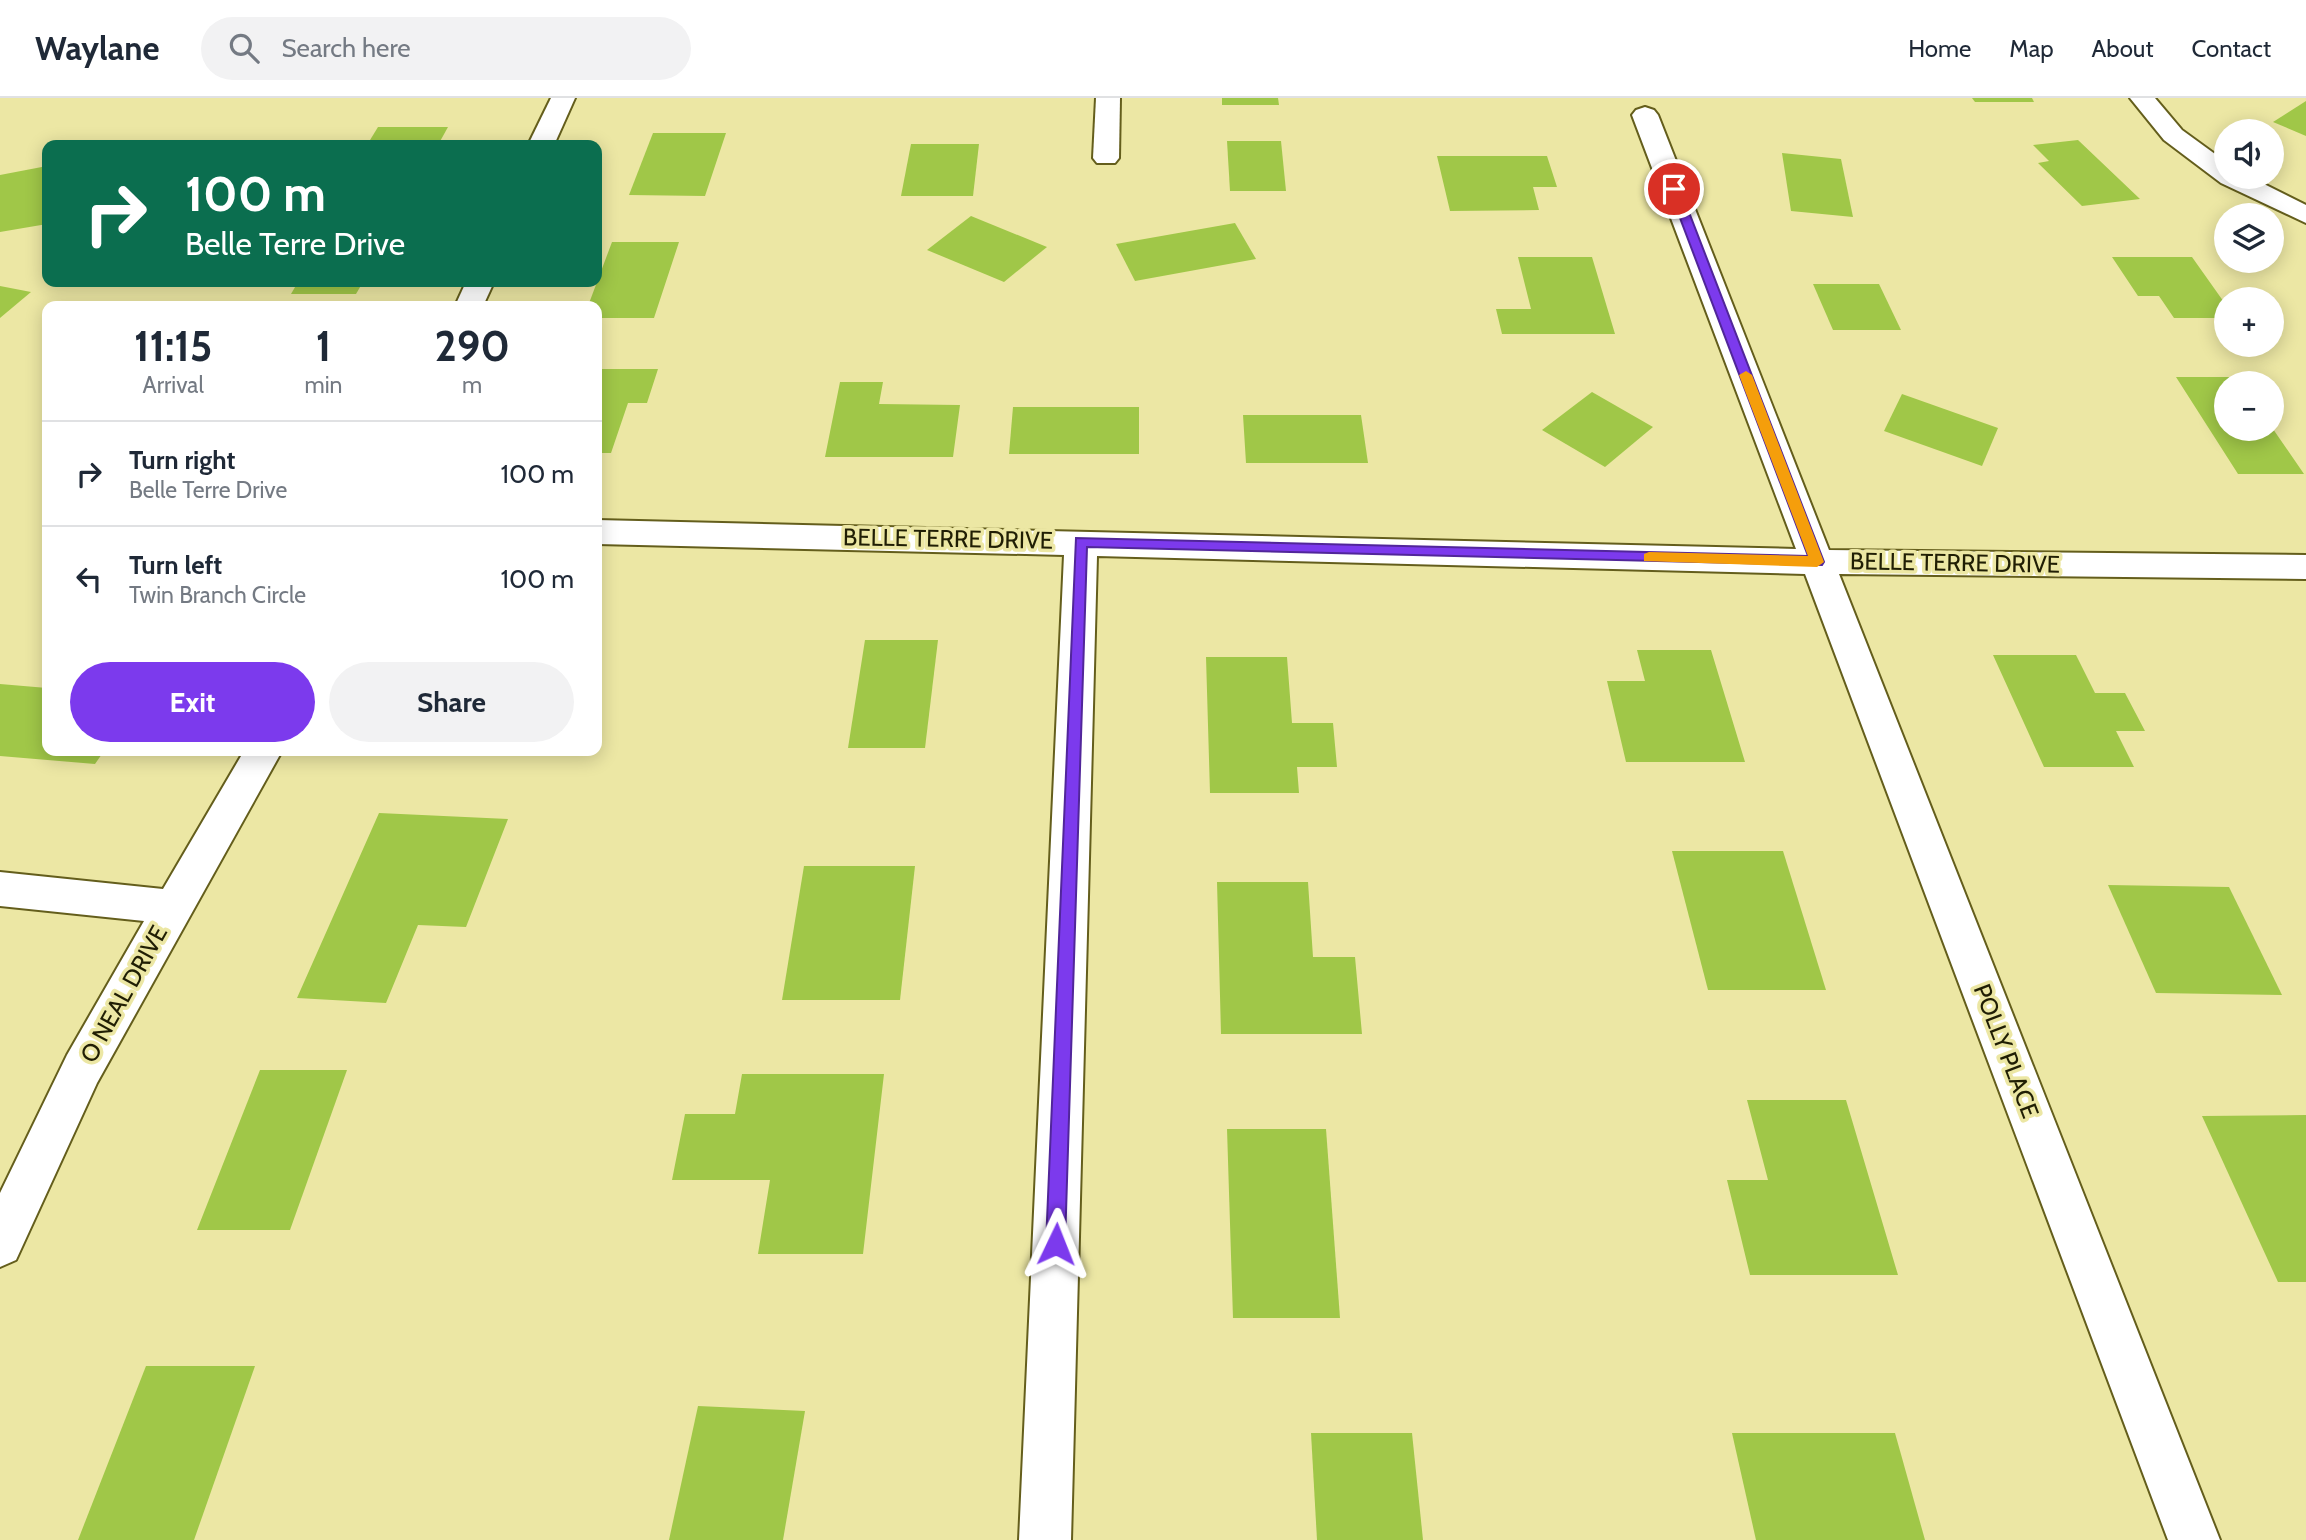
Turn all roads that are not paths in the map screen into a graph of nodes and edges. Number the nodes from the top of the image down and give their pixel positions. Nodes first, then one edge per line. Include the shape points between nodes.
1 (563, 98) edge
2 (1108, 98) edge
3 (2142, 98) edge
4 (1646, 115) dead end
5 (543, 140) edge
6 (1106, 158) dead end
7 (2214, 165) edge
8 (2255, 189) edge
9 (2306, 215) edge
10 (602, 532) edge
11 (1081, 542) junction
12 (1817, 562) junction
13 (2306, 567) edge
14 (260, 756) edge
15 (0, 889) edge
16 (172, 907) junction
17 (0, 1244) edge
18 (1045, 1540) edge
19 (2194, 1540) edge

1 - 5 street
2 - 6 street
3 - 7 street via 2173,135
4 - 12 street, POLLY PLACE
8 - 9 street
10 - 11 street, BELLE TERRE DRIVE
11 - 12 street, BELLE TERRE DRIVE
11 - 18 street
12 - 13 street, BELLE TERRE DRIVE
12 - 19 street, POLLY PLACE
14 - 16 street, O NEAL DRIVE
15 - 16 street
16 - 17 street, O NEAL DRIVE via 82,1069

